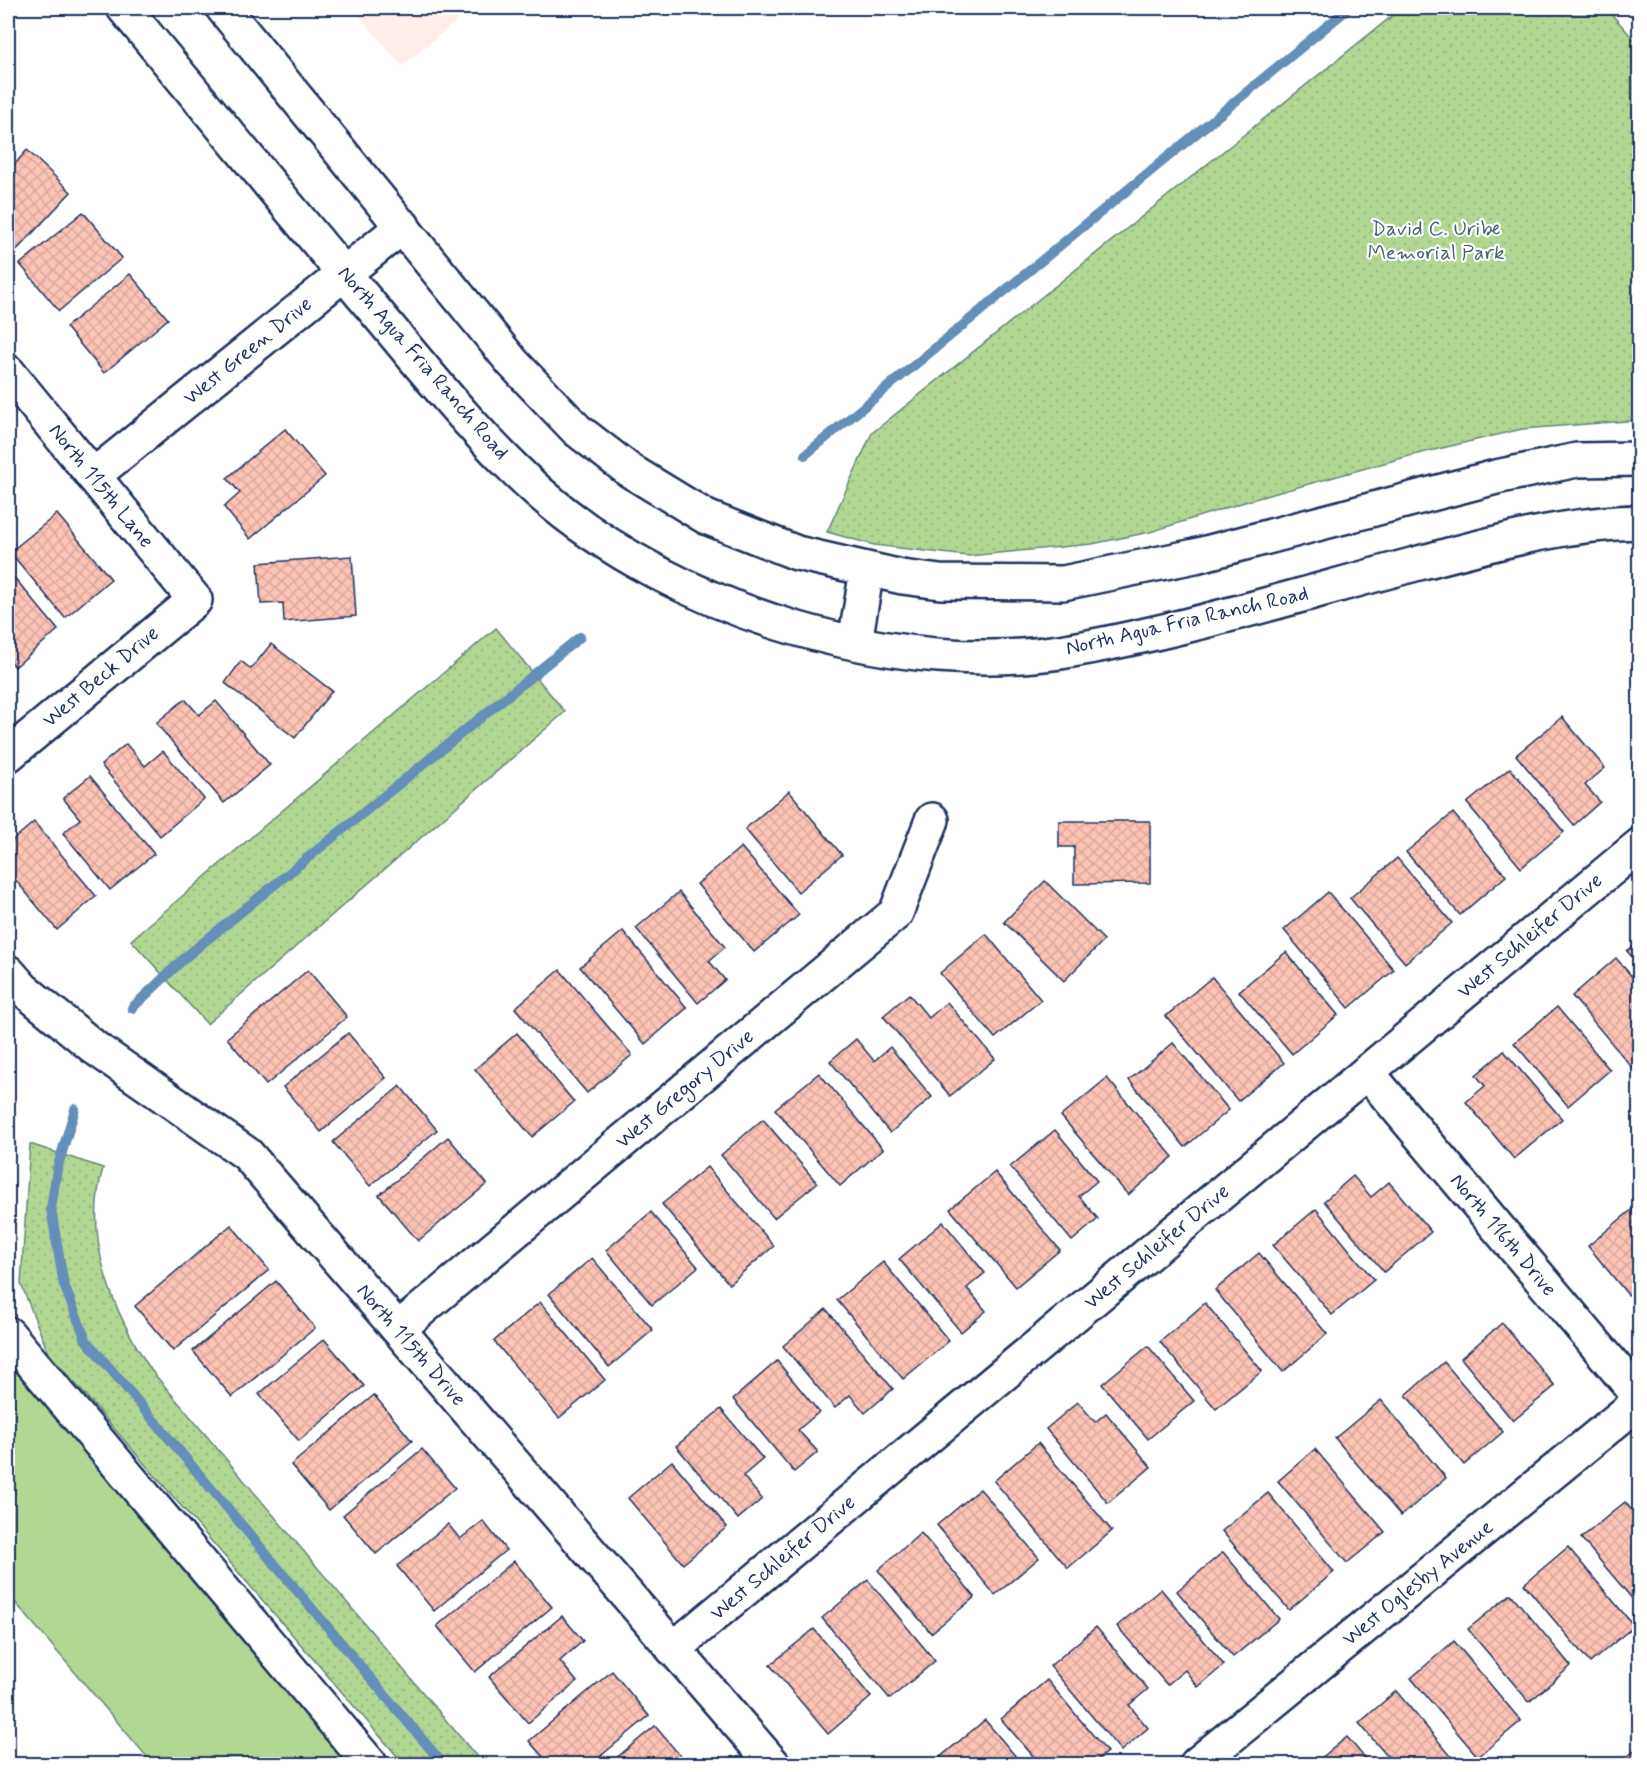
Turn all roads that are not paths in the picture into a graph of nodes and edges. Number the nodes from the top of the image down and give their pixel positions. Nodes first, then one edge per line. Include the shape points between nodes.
1 (124, 8) edge
2 (223, 8) edge
3 (403, 226) junction
4 (344, 274) junction
5 (8, 372) edge
6 (1640, 459) edge
7 (93, 476) junction
8 (1640, 522) edge
9 (867, 570) junction
10 (195, 600) joint
11 (855, 642) junction
12 (8, 755) edge
13 (932, 820) dead end
14 (1640, 845) edge
15 (8, 972) edge
16 (1367, 1072) junction
17 (398, 1329) junction
18 (8, 1334) edge
19 (1640, 1399) edge
20 (674, 1648) junction
21 (370, 1764) edge
22 (773, 1764) edge
23 (1197, 1764) edge

1 - 4 street, North Agua Fria Ranch Road
2 - 3 street
3 - 4 street, West Green Drive
3 - 9 street via 540,394 629,470 706,517 797,553
4 - 7 street, West Green Drive
4 - 11 street, North Agua Fria Ranch Road via 463,416 540,493 577,522 656,571 717,601 771,622
5 - 7 street, North 115th Lane
6 - 9 street via 1577,460 1496,477 1195,556 1063,584 940,582
7 - 10 street, North 115th Lane
8 - 11 street, North Agua Fria Ranch Road via 1513,538 1198,623 1073,651 980,657 893,650
9 - 11 street
10 - 12 street, West Beck Drive
13 - 17 street, West Gregory Drive via 896,913
14 - 16 street, West Schleifer Drive
15 - 17 street, North 115th Drive via 95,1048 247,1154
16 - 19 street, North 116th Drive
16 - 20 street, West Schleifer Drive
17 - 20 street, North 115th Drive
18 - 21 street
19 - 23 street, West Oglesby Avenue
20 - 22 street, North 115th Drive

